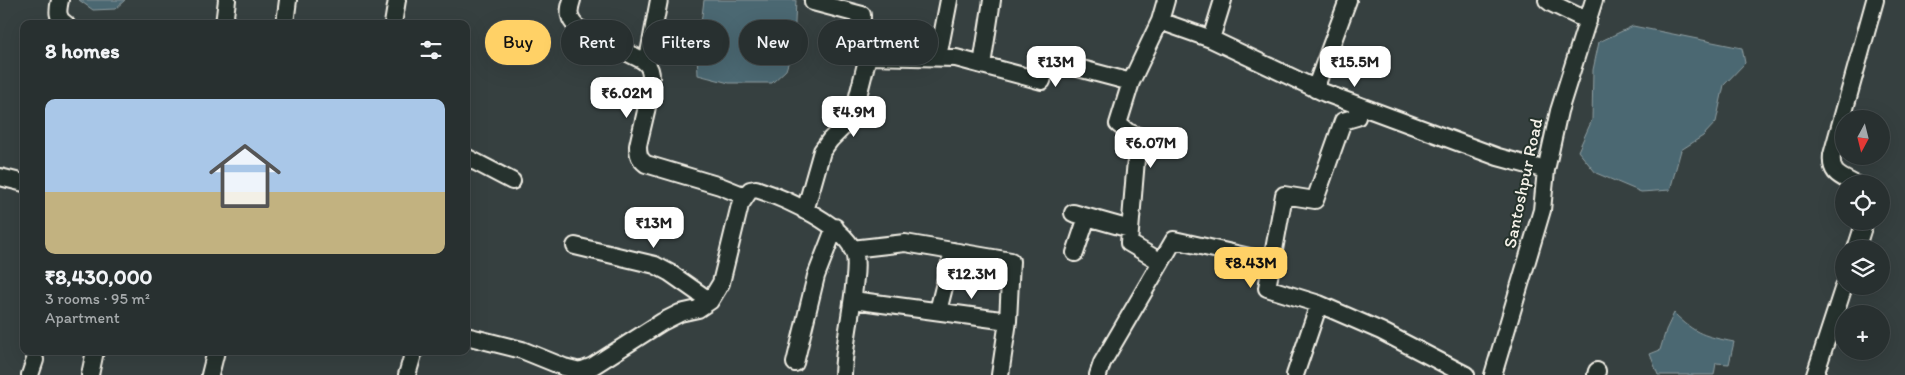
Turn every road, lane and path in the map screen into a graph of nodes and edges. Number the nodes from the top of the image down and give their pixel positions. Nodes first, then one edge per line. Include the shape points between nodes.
1 (60, 0) edge
2 (227, 0) edge
3 (288, 0) edge
4 (397, 0) edge
5 (572, 0) edge
6 (659, 0) edge
7 (813, 0) edge
8 (949, 0) edge
9 (992, 0) edge
10 (1166, 0) edge
11 (1223, 0) edge
12 (1348, 0) edge
13 (1547, 0) edge
14 (1594, 0) edge
15 (1875, 0) edge
16 (61, 20) edge
17 (224, 20) edge
18 (285, 20) edge
19 (394, 20) edge
20 (655, 20) edge
21 (862, 20) edge
22 (1160, 21) junction
23 (1588, 21) junction
24 (1211, 39) junction
25 (938, 57) joint
26 (643, 62) edge
27 (647, 65) edge
28 (866, 65) edge
29 (982, 65) junction
30 (1131, 82) junction
31 (1315, 89) junction
32 (1360, 106) junction
33 (470, 159) edge
34 (1546, 170) junction
35 (1839, 175) edge
36 (0, 177) edge
37 (512, 181) dead end
38 (20, 182) edge
39 (745, 196) junction
40 (805, 211) junction
41 (835, 227) junction
42 (1130, 229) junction
43 (575, 246) dead end
44 (852, 249) junction
45 (954, 251) junction
46 (1076, 253) dead end
47 (1161, 262) junction
48 (1272, 262) junction
49 (1841, 295) edge
50 (853, 300) junction
51 (710, 301) junction
52 (1319, 304) junction
53 (938, 311) junction
54 (1008, 321) junction
55 (470, 337) edge
56 (94, 355) edge
57 (215, 355) edge
58 (413, 355) edge
59 (795, 363) dead end
60 (90, 375) edge
61 (210, 375) edge
62 (407, 375) edge
63 (843, 375) edge
64 (1000, 375) edge
65 (1098, 375) edge
66 (1295, 375) edge
67 (1466, 375) edge
68 (1493, 375) edge
69 (1815, 375) edge

1 - 16 street via 58,13
2 - 17 street
3 - 18 street
4 - 19 street
5 - 26 street via 569,17 578,28
6 - 20 street
7 - 21 street via 862,15
8 - 25 street
9 - 29 street
10 - 22 street
11 - 24 street
12 - 31 street
13 - 23 street
14 - 23 street, Santoshpur Road
15 - 35 street via 1832,155 1831,165
22 - 24 street
22 - 30 street
23 - 34 street, Santoshpur Road via 1559,111
24 - 31 street
25 - 29 street
27 - 39 street via 651,76 638,146 641,160
28 - 40 street via 854,112 822,151
29 - 30 street via 1042,81 1046,67 1059,63
30 - 42 street via 1118,124 1138,136
31 - 32 street
32 - 34 street via 1498,157
32 - 48 street via 1357,117 1343,121 1315,200 1284,195
33 - 37 street
34 - 68 street, Santoshpur Road via 1542,210
36 - 38 street
39 - 40 street via 756,188
39 - 51 street via 721,283
40 - 41 street
41 - 44 street
41 - 59 street via 816,276
42 - 46 street via 1080,215
42 - 47 street via 1129,243
43 - 51 street via 654,265
44 - 45 street via 905,243
44 - 50 street via 855,256
45 - 53 street
45 - 54 street via 1011,261
47 - 48 street via 1174,240
47 - 65 street
48 - 52 street via 1267,288
49 - 69 street
50 - 53 street
50 - 63 street
51 - 55 street via 698,309 662,322 594,366 580,370
52 - 66 street
52 - 67 street via 1381,331
53 - 54 street
54 - 64 street
56 - 60 street
57 - 61 street
58 - 62 street

